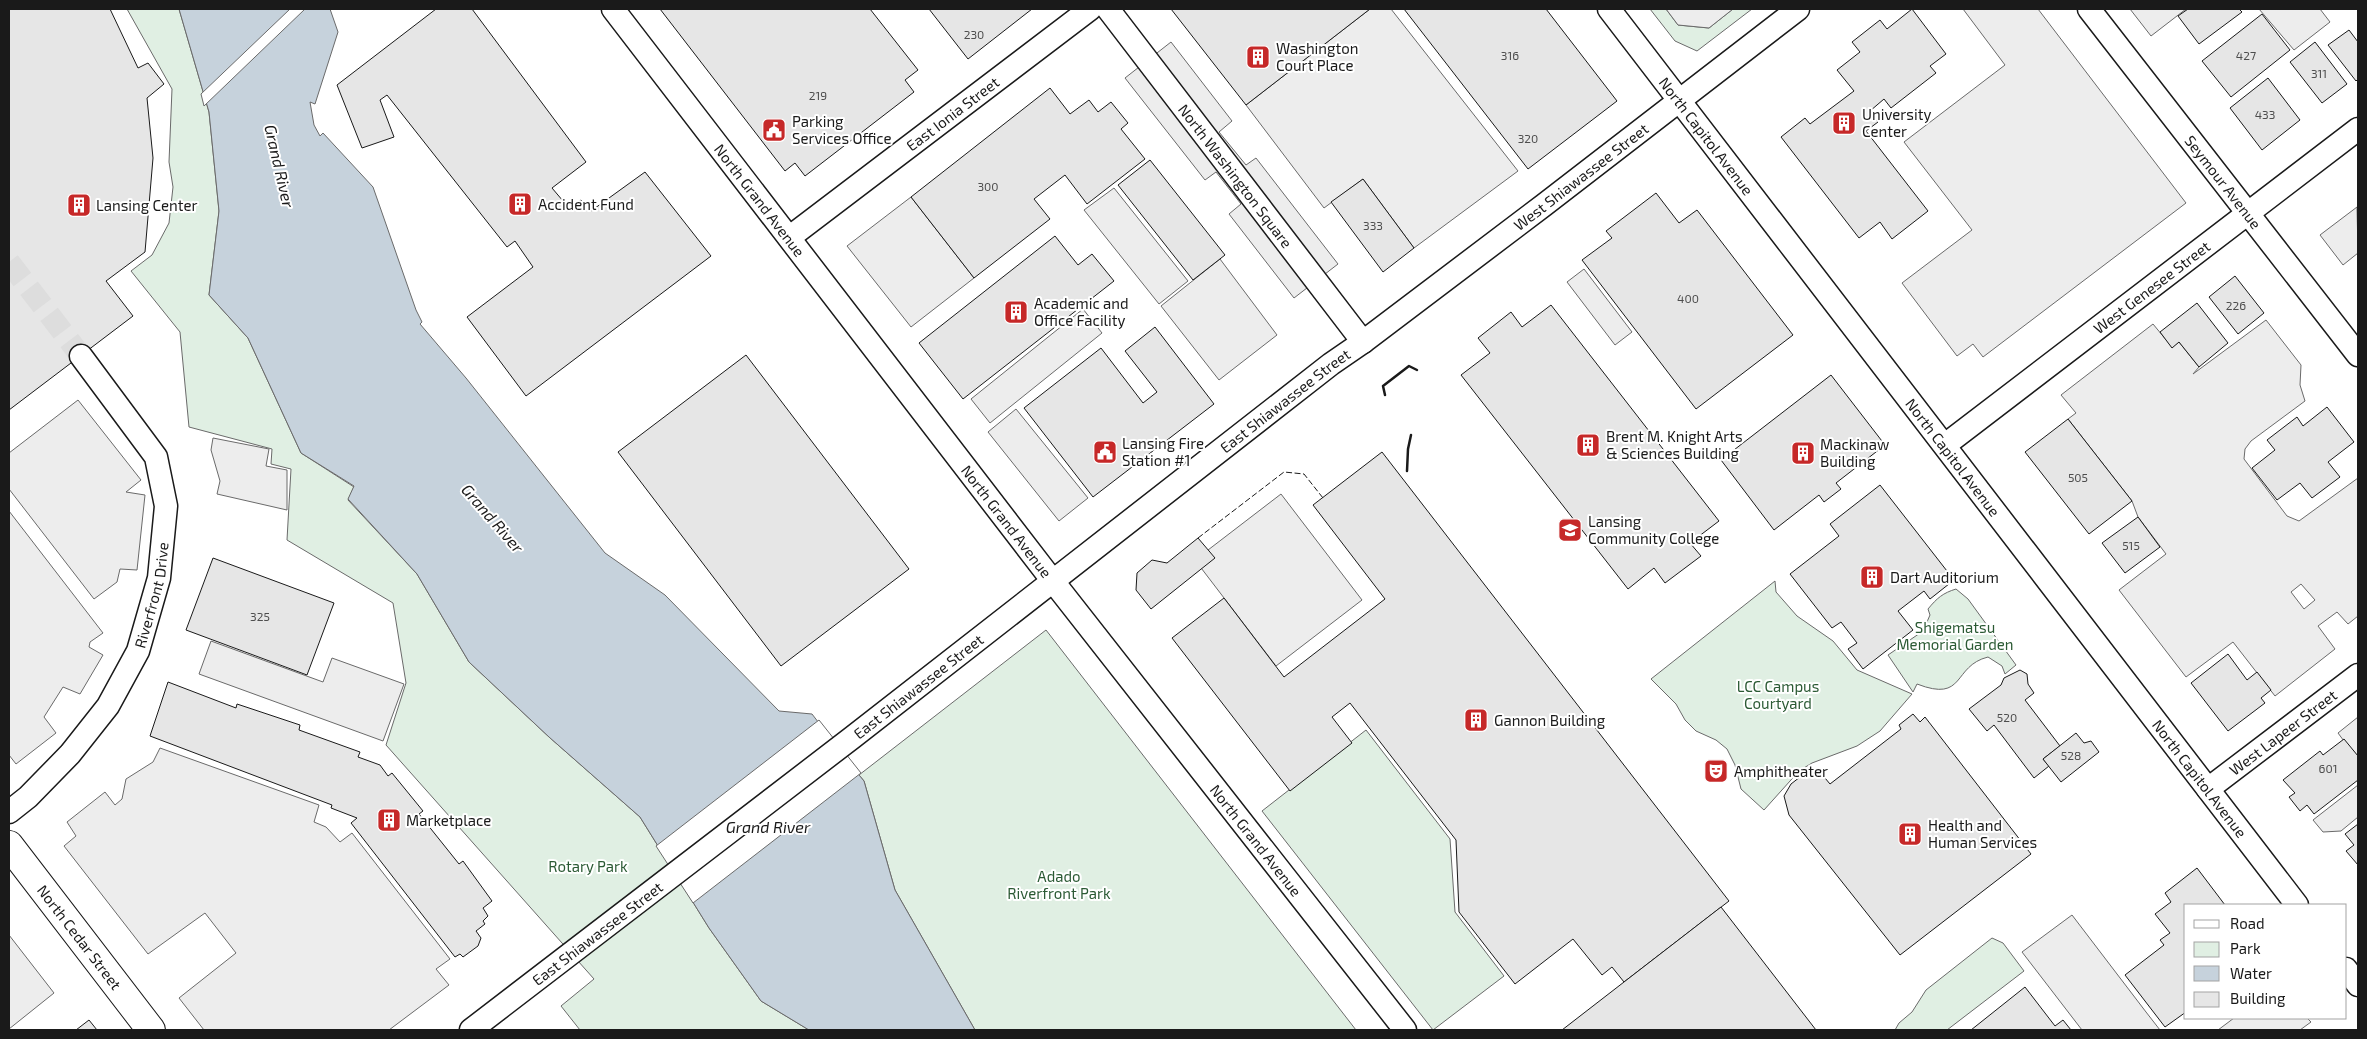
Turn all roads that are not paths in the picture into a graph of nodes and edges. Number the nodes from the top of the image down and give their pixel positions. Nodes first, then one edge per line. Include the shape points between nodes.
1 (614, 9) edge
2 (1090, 9) edge
3 (1108, 9) edge
4 (1609, 9) edge
5 (1798, 9) edge
6 (2089, 9) edge
7 (1679, 99) junction
8 (2358, 129) edge
9 (2247, 214) junction
10 (790, 237) junction
11 (1363, 342) junction
12 (2358, 355) edge
13 (81, 356) tunnel mouth
14 (1945, 445) junction
15 (1052, 580) junction
16 (2358, 675) edge
17 (2208, 789) junction
18 (9, 812) edge
19 (9, 844) edge
20 (2296, 904) edge
21 (2347, 970) edge
22 (2358, 985) edge
23 (151, 1030) edge
24 (471, 1030) edge
25 (1405, 1030) edge

1 - 10 street, North Grand Avenue
2 - 10 street, East Ionia Street
3 - 11 street, North Washington Square
4 - 7 street, North Capitol Avenue
5 - 7 street, West Shiawassee Street
6 - 9 street, Seymour Avenue
7 - 11 street, West Shiawassee Street
7 - 14 street, North Capitol Avenue
8 - 9 street, West Genesee Street
9 - 12 street, Seymour Avenue
9 - 14 street, West Genesee Street
10 - 15 street, North Grand Avenue
11 - 15 street, East Shiawassee Street
13 - 18 street, Riverfront Drive via 156,457 166,506 159,578 138,651 108,706 70,754
14 - 17 street, North Capitol Avenue
15 - 24 street, East Shiawassee Street
15 - 25 street, North Grand Avenue
16 - 17 street, West Lapeer Street
17 - 20 street, North Capitol Avenue
19 - 23 main road, North Cedar Street
21 - 22 street

